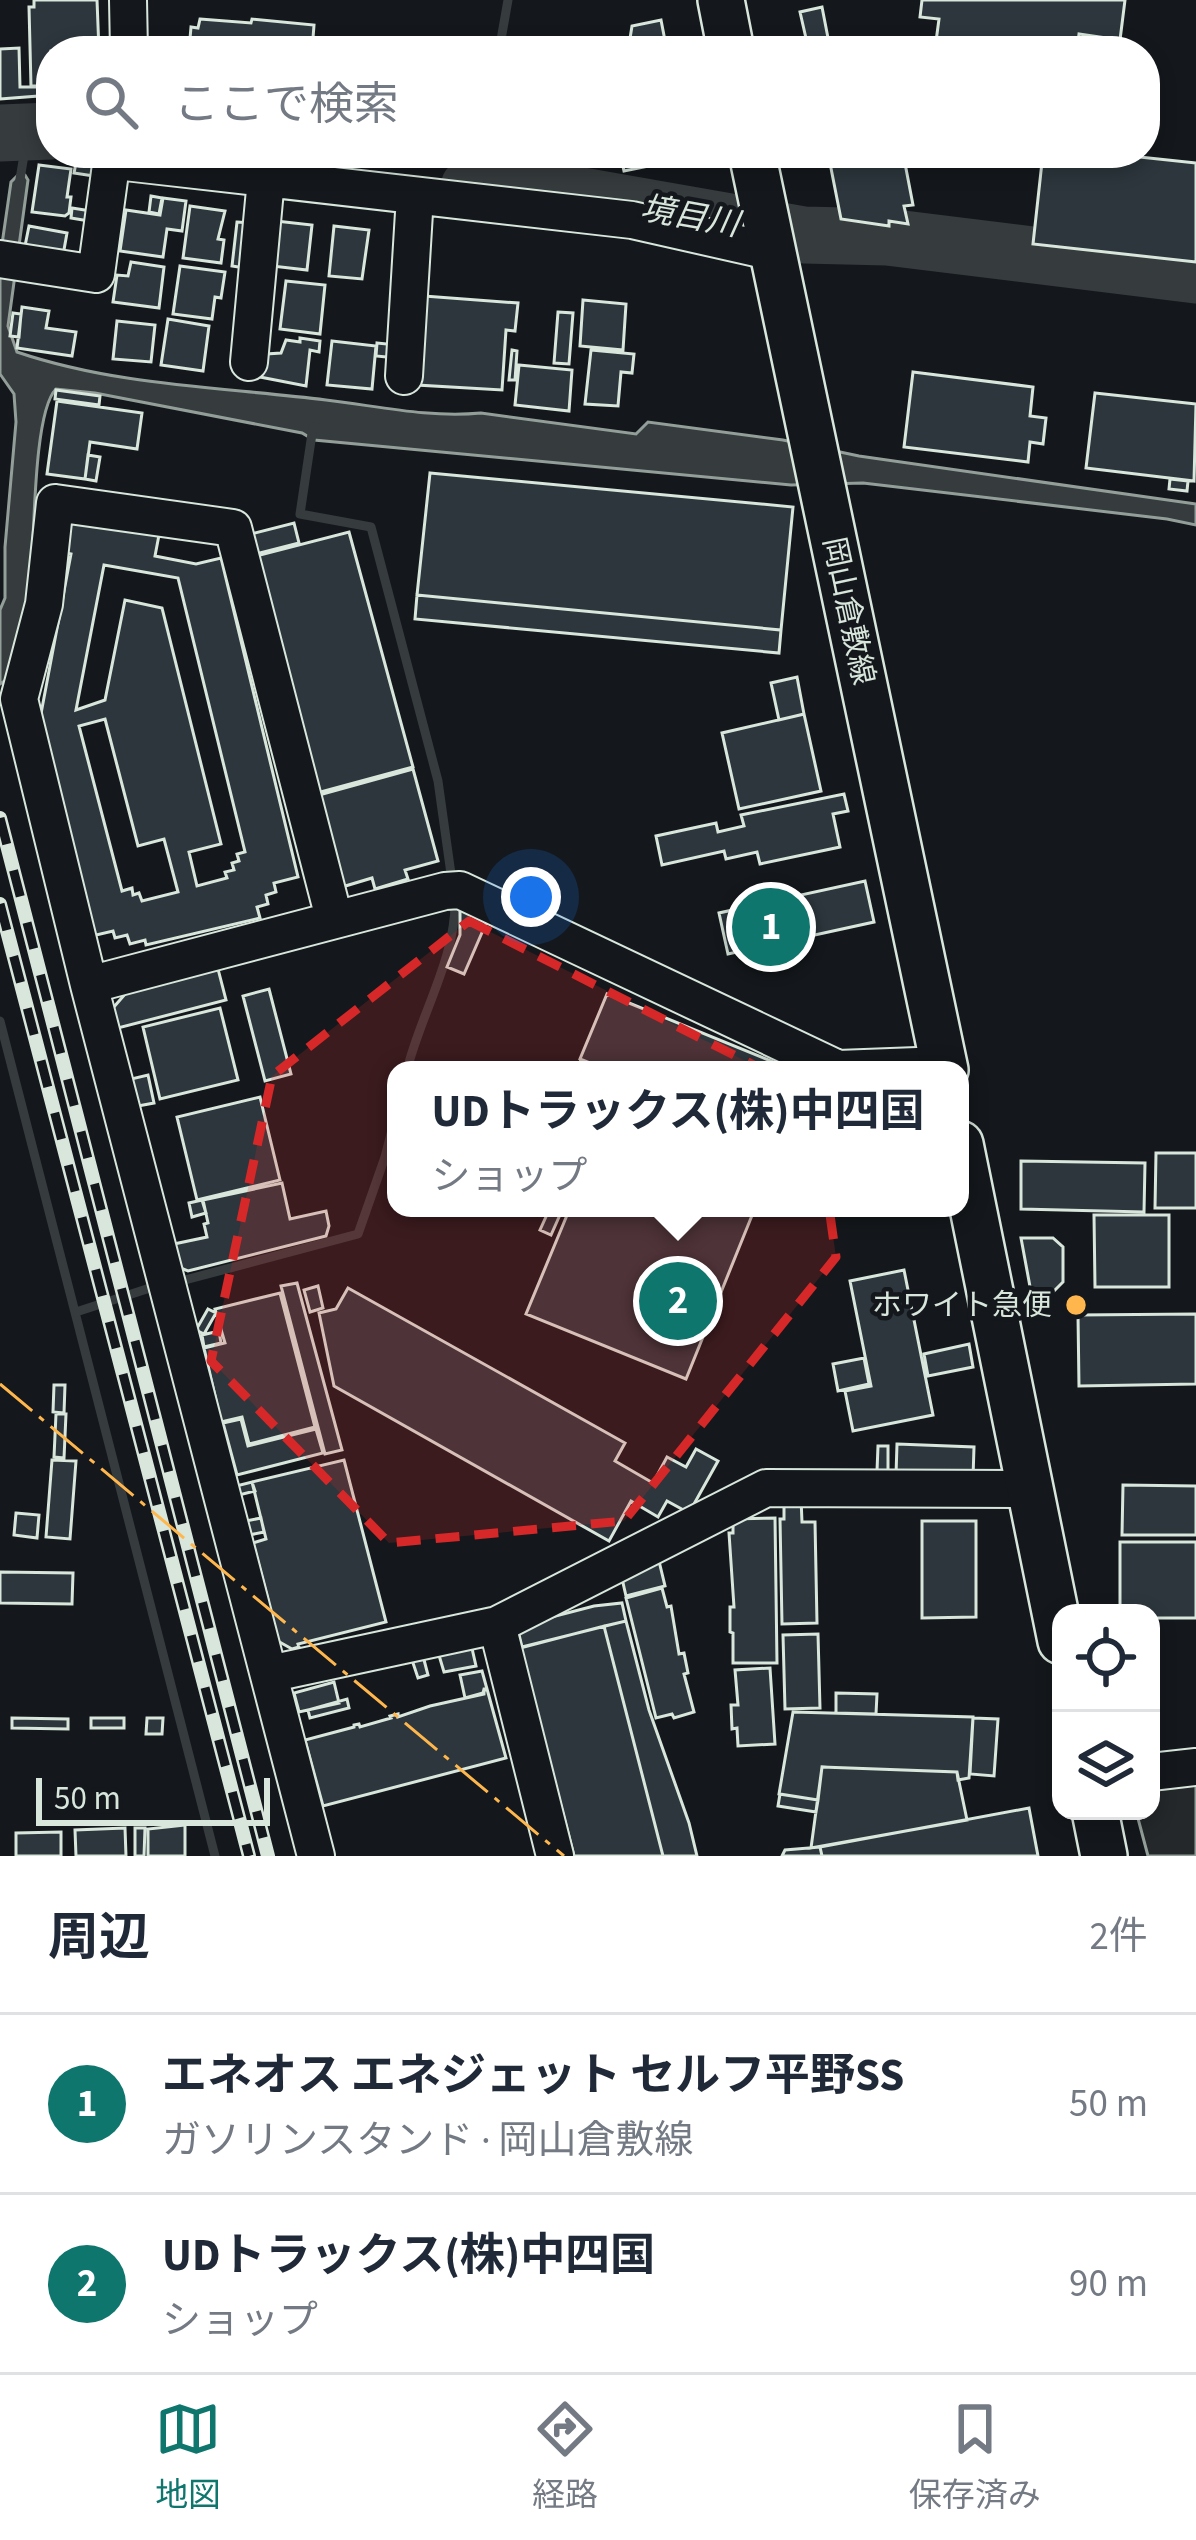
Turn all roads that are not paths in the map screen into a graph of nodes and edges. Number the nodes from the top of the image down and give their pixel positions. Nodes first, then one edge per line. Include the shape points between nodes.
1 (128, 0) edge
2 (721, 0) edge
3 (129, 36) edge
4 (728, 36) edge
5 (111, 168) edge
6 (202, 168) edge
7 (755, 170) edge
8 (266, 178) junction
9 (415, 196) junction
10 (774, 252) junction
11 (13, 261) edge
12 (249, 362) dead end
13 (404, 376) dead end
14 (334, 918) junction
15 (89, 985) junction
16 (819, 1061) edge
17 (943, 1061) edge
18 (969, 1188) edge
19 (1031, 1489) junction
20 (1054, 1604) edge
21 (497, 1625) junction
22 (269, 1674) junction
23 (1196, 1767) edge
24 (1160, 1771) edge
25 (1097, 1820) edge
26 (316, 1856) edge
27 (554, 1856) edge
28 (1104, 1856) edge

1 - 3 street
2 - 4 main road
5 - 11 street via 96,274
6 - 8 street
7 - 10 main road, 岡山倉敷線
8 - 9 street
8 - 12 street
9 - 10 street via 632,220
9 - 13 street
10 - 17 main road, 岡山倉敷線
14 - 15 street
14 - 15 street via 233,528 55,503 44,604 19,699
14 - 16 street via 453,890
15 - 22 street
18 - 19 main road
19 - 20 main road
19 - 21 street via 766,1488
21 - 22 street
21 - 27 street
22 - 26 street
23 - 24 street
25 - 28 main road

